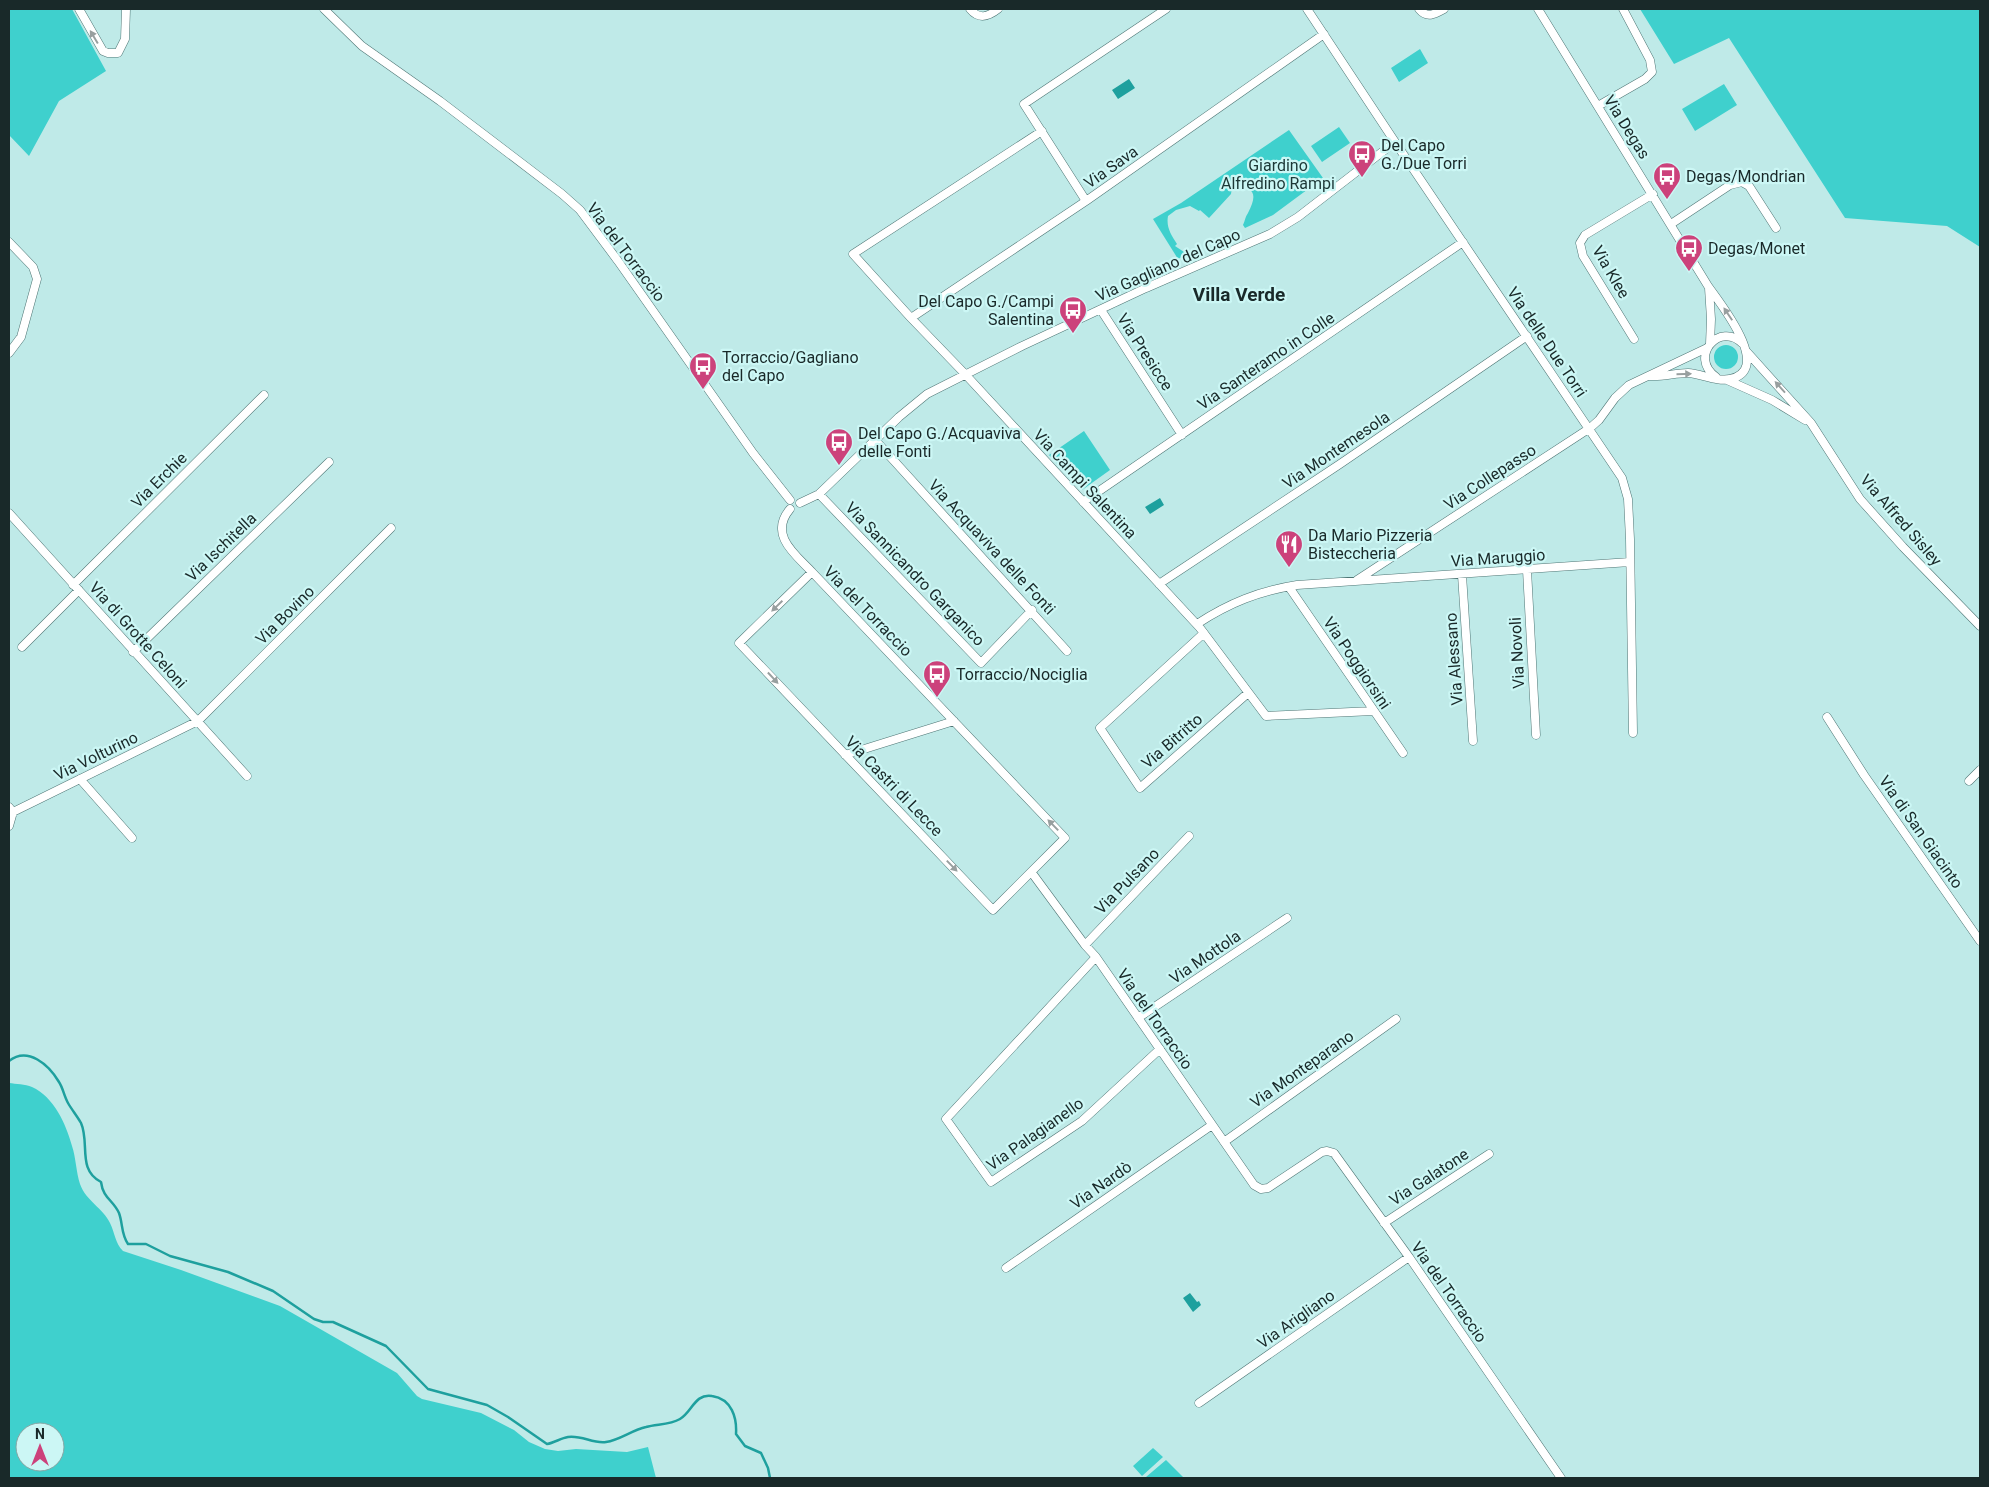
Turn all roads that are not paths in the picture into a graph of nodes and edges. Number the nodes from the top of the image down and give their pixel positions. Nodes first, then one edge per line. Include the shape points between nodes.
1 (80, 9) edge
2 (126, 9) edge
3 (324, 9) edge
4 (970, 9) edge
5 (1166, 9) edge
6 (1307, 9) edge
7 (1419, 9) edge
8 (1444, 9) edge
9 (1538, 9) edge
10 (1623, 9) edge
11 (992, 10) edge
12 (1324, 34) junction
13 (1598, 106) junction
14 (1042, 131) junction
15 (1395, 142) junction
16 (1652, 194) junction
17 (1086, 201) junction
18 (1671, 224) junction
19 (1776, 228) dead end
20 (9, 242) edge
21 (1463, 242) junction
22 (1708, 286) junction
23 (1101, 310) junction
24 (910, 318) junction
25 (1526, 336) junction
26 (1634, 339) dead end
27 (1708, 346) junction
28 (1745, 349) junction
29 (9, 353) edge
30 (965, 374) junction
31 (1650, 376) junction
32 (1718, 378) junction
33 (1727, 380) junction
34 (264, 395) dead end
35 (1811, 424) junction
36 (1590, 428) junction
37 (1182, 435) junction
38 (876, 441) junction
39 (329, 462) dead end
40 (819, 494) junction
41 (790, 500) junction
42 (1083, 502) junction
43 (800, 503) junction
44 (790, 510) junction
45 (9, 513) edge
46 (391, 528) dead end
47 (1630, 562) junction
48 (1526, 570) junction
49 (812, 572) junction
50 (1462, 574) junction
51 (1356, 581) junction
52 (1159, 584) junction
53 (1289, 587) junction
54 (76, 588) junction
55 (1032, 610) junction
56 (1197, 624) junction
57 (1980, 626) edge
58 (1204, 632) junction
59 (22, 647) dead end
60 (1067, 651) dead end
61 (133, 652) junction
62 (1248, 694) junction
63 (1373, 711) junction
64 (1828, 717) dead end
65 (198, 721) junction
66 (954, 721) junction
67 (1632, 733) dead end
68 (1536, 735) dead end
69 (1473, 741) dead end
70 (1403, 754) dead end
71 (845, 755) junction
72 (1980, 770) edge
73 (247, 776) dead end
74 (80, 779) junction
75 (1969, 781) dead end
76 (11, 810) edge
77 (9, 826) edge
78 (1189, 836) dead end
79 (132, 838) dead end
80 (1032, 873) junction
81 (1287, 918) dead end
82 (1980, 941) edge
83 (1085, 945) junction
84 (1096, 957) junction
85 (1138, 1018) junction
86 (1396, 1019) dead end
87 (1160, 1049) junction
88 (1212, 1125) junction
89 (1224, 1142) junction
90 (1489, 1154) dead end
91 (1384, 1223) junction
92 (1409, 1257) junction
93 (1006, 1268) dead end
94 (1199, 1403) dead end
95 (1562, 1478) edge

2 -> 1 street via 124,39 118,53 103,51
3 - 41 street, Via del Torraccio via 362,46 440,101 580,210
4 - 11 street via 980,17
5 - 14 street via 1024,104
6 - 12 street, Via delle Due Torri
7 - 8 street via 1430,16
9 - 13 street, Via Degas
10 - 13 street via 1650,60 1652,72
12 - 15 street, Via delle Due Torri
12 - 17 street, Via Sava
13 - 16 street, Via Degas
14 - 17 street
14 - 24 street, Via Campi Salentina via 853,254
15 - 21 street, Via delle Due Torri
15 - 23 street, Via Gagliano del Capo via 1298,217 1270,234
16 - 18 street, Via Degas
16 - 26 street, Via Klee via 1584,236 1580,244 1583,256
17 - 24 street, Via Sava
18 - 19 street via 1730,186 1742,182 1749,186
18 - 22 street, Via Degas
20 - 29 street via 33,267 37,279 21,337
21 - 25 street, Via delle Due Torri
21 - 37 street, Via Santeramo in Colle
22 - 27 street, Via Degas via 1711,319
28 -> 22 street, Via Degas via 1734,323
23 - 30 street, Via Gagliano del Capo
23 - 37 street, Via Presicce
24 - 30 street, Via Campi Salentina
25 - 36 street, Via delle Due Torri
25 - 52 street, Via Montemesola
27 - 28 street via 1718,338 1727,337 1738,340
27 - 31 street
27 - 32 street via 1707,366
28 - 33 street via 1747,362 1742,373
35 -> 28 street, Via Alfred Sisley
30 - 38 street, Via Gagliano del Capo via 927,394
30 - 42 street, Via Campi Salentina
31 -> 32 street via 1690,373
31 - 36 street via 1623,389
32 - 33 street
33 - 35 street via 1772,400
34 - 54 street, Via Erchie
35 - 57 street, Via Alfred Sisley via 1860,499
36 - 47 street, Via delle Due Torri via 1625,485
36 - 51 street, Via Collepasso
37 - 42 street, Via Santeramo in Colle
38 - 40 street, Via Gagliano del Capo
38 - 55 street, Via Acquaviva delle Fonti
39 - 61 street, Via Ischitella
40 - 43 street, Via Gagliano del Capo
40 - 55 street, Via Sannicandro Garganico via 981,663
41 - 43 street via 797,499
41 - 44 street
42 - 52 street, Via Campi Salentina
43 - 44 street via 798,510
44 - 49 street, Via del Torraccio via 783,521 783,540
45 - 54 street, Via di Grotte Celoni
46 - 65 street, Via Bovino
47 - 48 street, Via Maruggio
47 - 67 street, Via delle Due Torri
48 - 50 street, Via Maruggio
48 - 68 street, Via Novoli
49 - 66 street, Via del Torraccio
49 -> 71 street, Via Castri di Lecce via 740,643
50 - 51 street, Via Maruggio
50 - 69 street, Via Alessano
51 - 53 street, Via Maruggio
52 - 56 street, Via Campi Salentina
53 - 56 street, Via Maruggio via 1237,601
53 - 63 street, Via Poggiorsini
54 - 59 street, Via Erchie
54 - 61 street, Via di Grotte Celoni
55 - 60 street, Via Acquaviva delle Fonti
56 - 58 street, Via Campi Salentina
58 - 62 street, Via Campi Salentina
58 - 62 street, Via Bitritto via 1100,728 1140,788
61 - 65 street, Via di Grotte Celoni
62 - 63 street, Via Campi Salentina via 1266,716
63 - 70 street, Via Poggiorsini
64 - 82 street, Via di San Giacinto via 1864,775
65 - 73 street, Via di Grotte Celoni
65 - 74 street, Via Volturino
66 - 71 street
80 -> 66 street, Via del Torraccio via 1065,838
71 -> 80 street, Via Castri di Lecce via 993,910
72 - 75 street
74 - 76 street, Via Volturino
74 - 79 street
76 - 77 street
78 - 83 street, Via Pulsano
80 - 83 street, Via del Torraccio
81 - 85 street, Via Mottola
83 - 84 street, Via del Torraccio
84 - 85 street, Via del Torraccio
84 - 87 street, Via Palagianello via 946,1119 990,1182 1082,1121
85 - 87 street, Via del Torraccio
86 - 89 street, Via Monteparano
87 - 88 street, Via del Torraccio
88 - 89 street, Via del Torraccio
88 - 93 street, Via Nardò
89 - 91 street, Via del Torraccio via 1254,1185 1261,1189 1268,1188 1322,1152 1331,1151
90 - 91 street, Via Galatone
91 - 92 street, Via del Torraccio
92 - 94 street, Via Arigliano
92 - 95 street, Via del Torraccio

